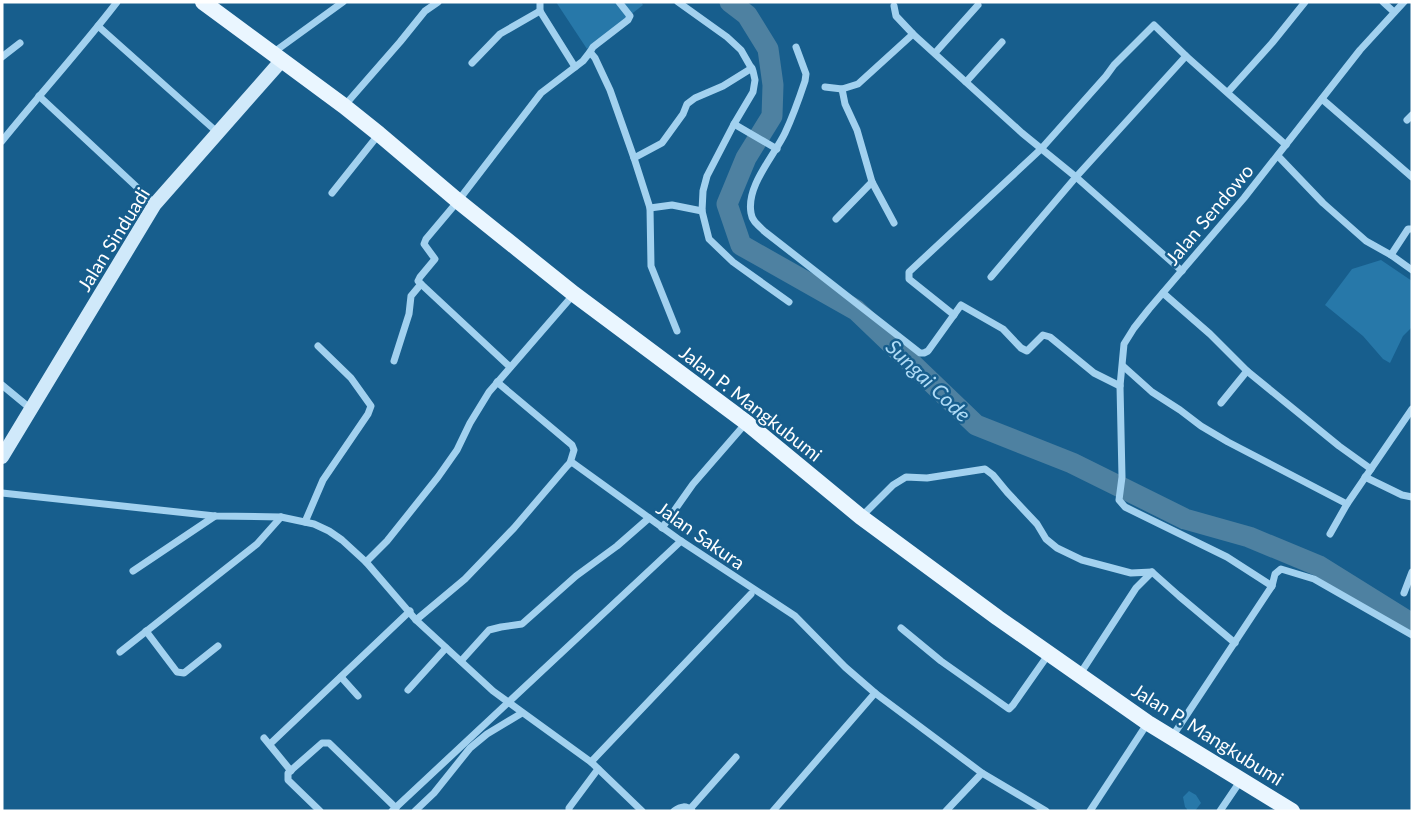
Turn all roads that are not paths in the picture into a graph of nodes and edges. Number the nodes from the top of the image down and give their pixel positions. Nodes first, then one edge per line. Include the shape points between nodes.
1 (117, 2) edge
2 (343, 2) edge
3 (438, 2) edge
4 (540, 2) edge
5 (619, 2) edge
6 (678, 2) edge
7 (1305, 2) edge
8 (1383, 2) edge
9 (1404, 2) edge
10 (207, 3) edge
11 (978, 5) dead end
12 (894, 6) dead end
13 (540, 11) junction
14 (1394, 12) junction
15 (98, 26) junction
16 (914, 34) junction
17 (1002, 42) dead end
18 (20, 43) dead end
19 (796, 47) dead end
20 (590, 52) junction
21 (935, 54) junction
22 (278, 56) junction
23 (1186, 56) junction
24 (2, 57) edge
25 (472, 63) dead end
26 (575, 67) junction
27 (752, 68) junction
28 (966, 82) junction
29 (825, 87) dead end
30 (842, 89) junction
31 (1228, 92) junction
32 (39, 96) junction
33 (1322, 99) junction
34 (344, 106) junction
35 (737, 126) junction
36 (217, 132) junction
37 (379, 134) junction
38 (2, 141) edge
39 (1286, 145) junction
40 (773, 147) junction
41 (1041, 149) junction
42 (1278, 156) junction
43 (634, 158) junction
44 (1076, 177) junction
45 (1412, 177) edge
46 (873, 182) junction
47 (332, 193) dead end
48 (458, 201) junction
49 (155, 204) junction
50 (650, 208) junction
51 (702, 211) junction
52 (836, 219) dead end
53 (894, 223) dead end
54 (1412, 229) edge
55 (1391, 255) junction
56 (1412, 270) edge
57 (1182, 271) junction
58 (991, 277) dead end
59 (421, 284) junction
60 (1163, 293) junction
61 (574, 294) junction
62 (789, 302) dead end
63 (954, 315) junction
64 (677, 331) dead end
65 (318, 346) dead end
66 (394, 361) dead end
67 (1122, 366) junction
68 (510, 367) junction
69 (1247, 371) junction
70 (497, 382) junction
71 (2, 385) edge
72 (1120, 386) junction
73 (1222, 403) dead end
74 (31, 409) junction
75 (1412, 409) edge
76 (747, 423) junction
77 (2, 457) edge
78 (570, 463) junction
79 (1371, 469) junction
80 (1365, 477) junction
81 (2, 493) edge
82 (1412, 497) edge
83 (1347, 504) junction
84 (215, 516) junction
85 (281, 517) junction
86 (861, 517) junction
87 (649, 518) junction
88 (305, 522) junction
89 (662, 528) junction
90 (1330, 534) dead end
91 (681, 541) junction
92 (366, 562) junction
93 (133, 571) dead end
94 (1152, 572) junction
95 (1412, 572) edge
96 (1272, 586) junction
97 (1404, 593) dead end
98 (751, 594) dead end
99 (410, 611) junction
100 (416, 620) junction
101 (901, 628) dead end
102 (146, 631) junction
103 (1412, 635) edge
104 (1235, 643) junction
105 (218, 646) dead end
106 (446, 648) junction
107 (120, 652) dead end
108 (1049, 654) junction
109 (461, 661) junction
110 (1080, 674) junction
111 (341, 677) junction
112 (408, 690) dead end
113 (875, 693) junction
114 (358, 696) dead end
115 (508, 703) junction
116 (522, 713) junction
117 (1148, 723) junction
118 (1172, 737) junction
119 (736, 757) dead end
120 (591, 762) junction
121 (598, 769) junction
122 (291, 771) junction
123 (982, 774) junction
124 (1241, 779) junction
125 (394, 810) edge
126 (691, 810) edge
127 (320, 811) edge
128 (415, 811) edge
129 (569, 811) edge
130 (642, 811) edge
131 (674, 811) edge
132 (773, 811) edge
133 (946, 811) edge
134 (1046, 811) edge
135 (1090, 811) edge
136 (1220, 811) edge
137 (1292, 811) edge

1 - 15 street
2 - 22 street
3 - 34 street via 425,11
4 - 13 street
5 - 20 street via 630,16 628,20
6 - 27 street via 727,37
7 - 31 street
8 - 14 street
9 - 14 street, Jalan Sendowo
10 - 22 main road, Jalan P. Mangkubumi
11 - 21 street
12 - 16 street
13 - 25 street via 500,34
13 - 26 street
14 - 33 street, Jalan Sendowo
15 - 32 street
15 - 36 street
16 - 21 street
16 - 30 street via 858,84
17 - 28 street
18 - 24 street
19 - 40 street via 805,81 793,116
20 - 26 street
20 - 43 street via 610,90
21 - 28 street
22 - 34 main road, Jalan P. Mangkubumi
22 - 36 street, Jalan Sinduadi
23 - 31 street
23 - 41 street via 1154,25
23 - 44 street
26 - 48 street via 541,93
27 - 35 street via 753,92
27 - 43 street via 687,104 662,143
28 - 41 street
29 - 30 street
30 - 46 street
31 - 39 street
32 - 38 street
32 - 49 street
33 - 39 street, Jalan Sendowo
33 - 45 street
34 - 37 main road, Jalan P. Mangkubumi
35 - 40 street
35 - 51 street via 706,176
36 - 49 street, Jalan Sinduadi
37 - 47 street
37 - 48 main road, Jalan P. Mangkubumi
39 - 42 street, Jalan Sendowo
40 - 63 street via 751,201 751,217 764,231 920,353 928,351
41 - 44 street
41 - 63 street via 909,272 909,279
42 - 55 street via 1366,242
42 - 57 street, Jalan Sendowo
43 - 50 street
44 - 57 street
44 - 58 street
46 - 52 street
46 - 53 street
48 - 59 street via 424,244 436,260 419,277
48 - 61 main road, Jalan P. Mangkubumi
49 - 74 street, Jalan Sinduadi
50 - 51 street via 672,205
50 - 64 street via 651,266
51 - 62 street via 709,239
54 - 55 street
55 - 56 street
57 - 60 street, Jalan Sendowo
59 - 66 street via 411,296
59 - 68 street
60 - 67 street, Jalan Sendowo via 1124,344
60 - 69 street
61 - 68 street
61 - 76 main road, Jalan P. Mangkubumi
63 - 72 street via 961,305 1003,329 1027,351 1043,335 1049,337 1094,373
65 - 88 street via 351,377 371,406 323,480
67 - 72 street, Jalan Sendowo
67 - 83 street via 1210,431
68 - 70 street
69 - 73 street
69 - 79 street
70 - 78 street via 572,444
70 - 92 street via 438,477
71 - 74 street
72 - 96 street, Jalan Sendowo via 1119,500
74 - 77 street, Jalan Sinduadi
75 - 79 street
76 - 86 main road, Jalan P. Mangkubumi
76 - 89 street via 693,484
78 - 87 street, Jalan Sakura
78 - 100 street via 465,579
79 - 80 street
80 - 82 street
80 - 83 street
81 - 84 street
83 - 90 street
84 - 85 street
84 - 93 street
85 - 88 street
85 - 102 street via 257,544
86 - 94 street via 906,477 985,469 1057,548 1131,573
86 - 108 main road, Jalan P. Mangkubumi
87 - 89 street, Jalan Sakura
87 - 109 street via 522,624 492,629
88 - 92 street via 329,531
89 - 91 street, Jalan Sakura
91 - 113 street, Jalan Sakura via 795,616
91 - 115 street
92 - 99 street
94 - 104 street
94 - 110 street via 1136,588
95 - 97 street
96 - 103 street via 1281,569 1314,579
96 - 104 street
98 - 120 street
99 - 100 street
99 - 111 street
100 - 106 street
101 - 108 street via 1009,709
102 - 105 street via 181,673
102 - 107 street
104 - 118 street
106 - 109 street
106 - 112 street
108 - 110 main road, Jalan P. Mangkubumi
109 - 115 street
110 - 117 main road, Jalan P. Mangkubumi
111 - 114 street
111 - 122 street via 267,741
113 - 123 street, Jalan Sakura
113 - 132 street
115 - 116 street
115 - 125 street
116 - 120 street
116 - 128 street via 470,748
117 - 118 main road, Jalan P. Mangkubumi
117 - 135 street
118 - 124 main road, Jalan P. Mangkubumi
119 - 126 street
120 - 121 street
121 - 129 street
121 - 130 street
122 - 125 street via 322,743 329,743
122 - 127 street via 288,780
123 - 133 street
123 - 134 street, Jalan Sakura
124 - 136 street
124 - 137 main road, Jalan P. Mangkubumi
126 - 131 street via 682,807

